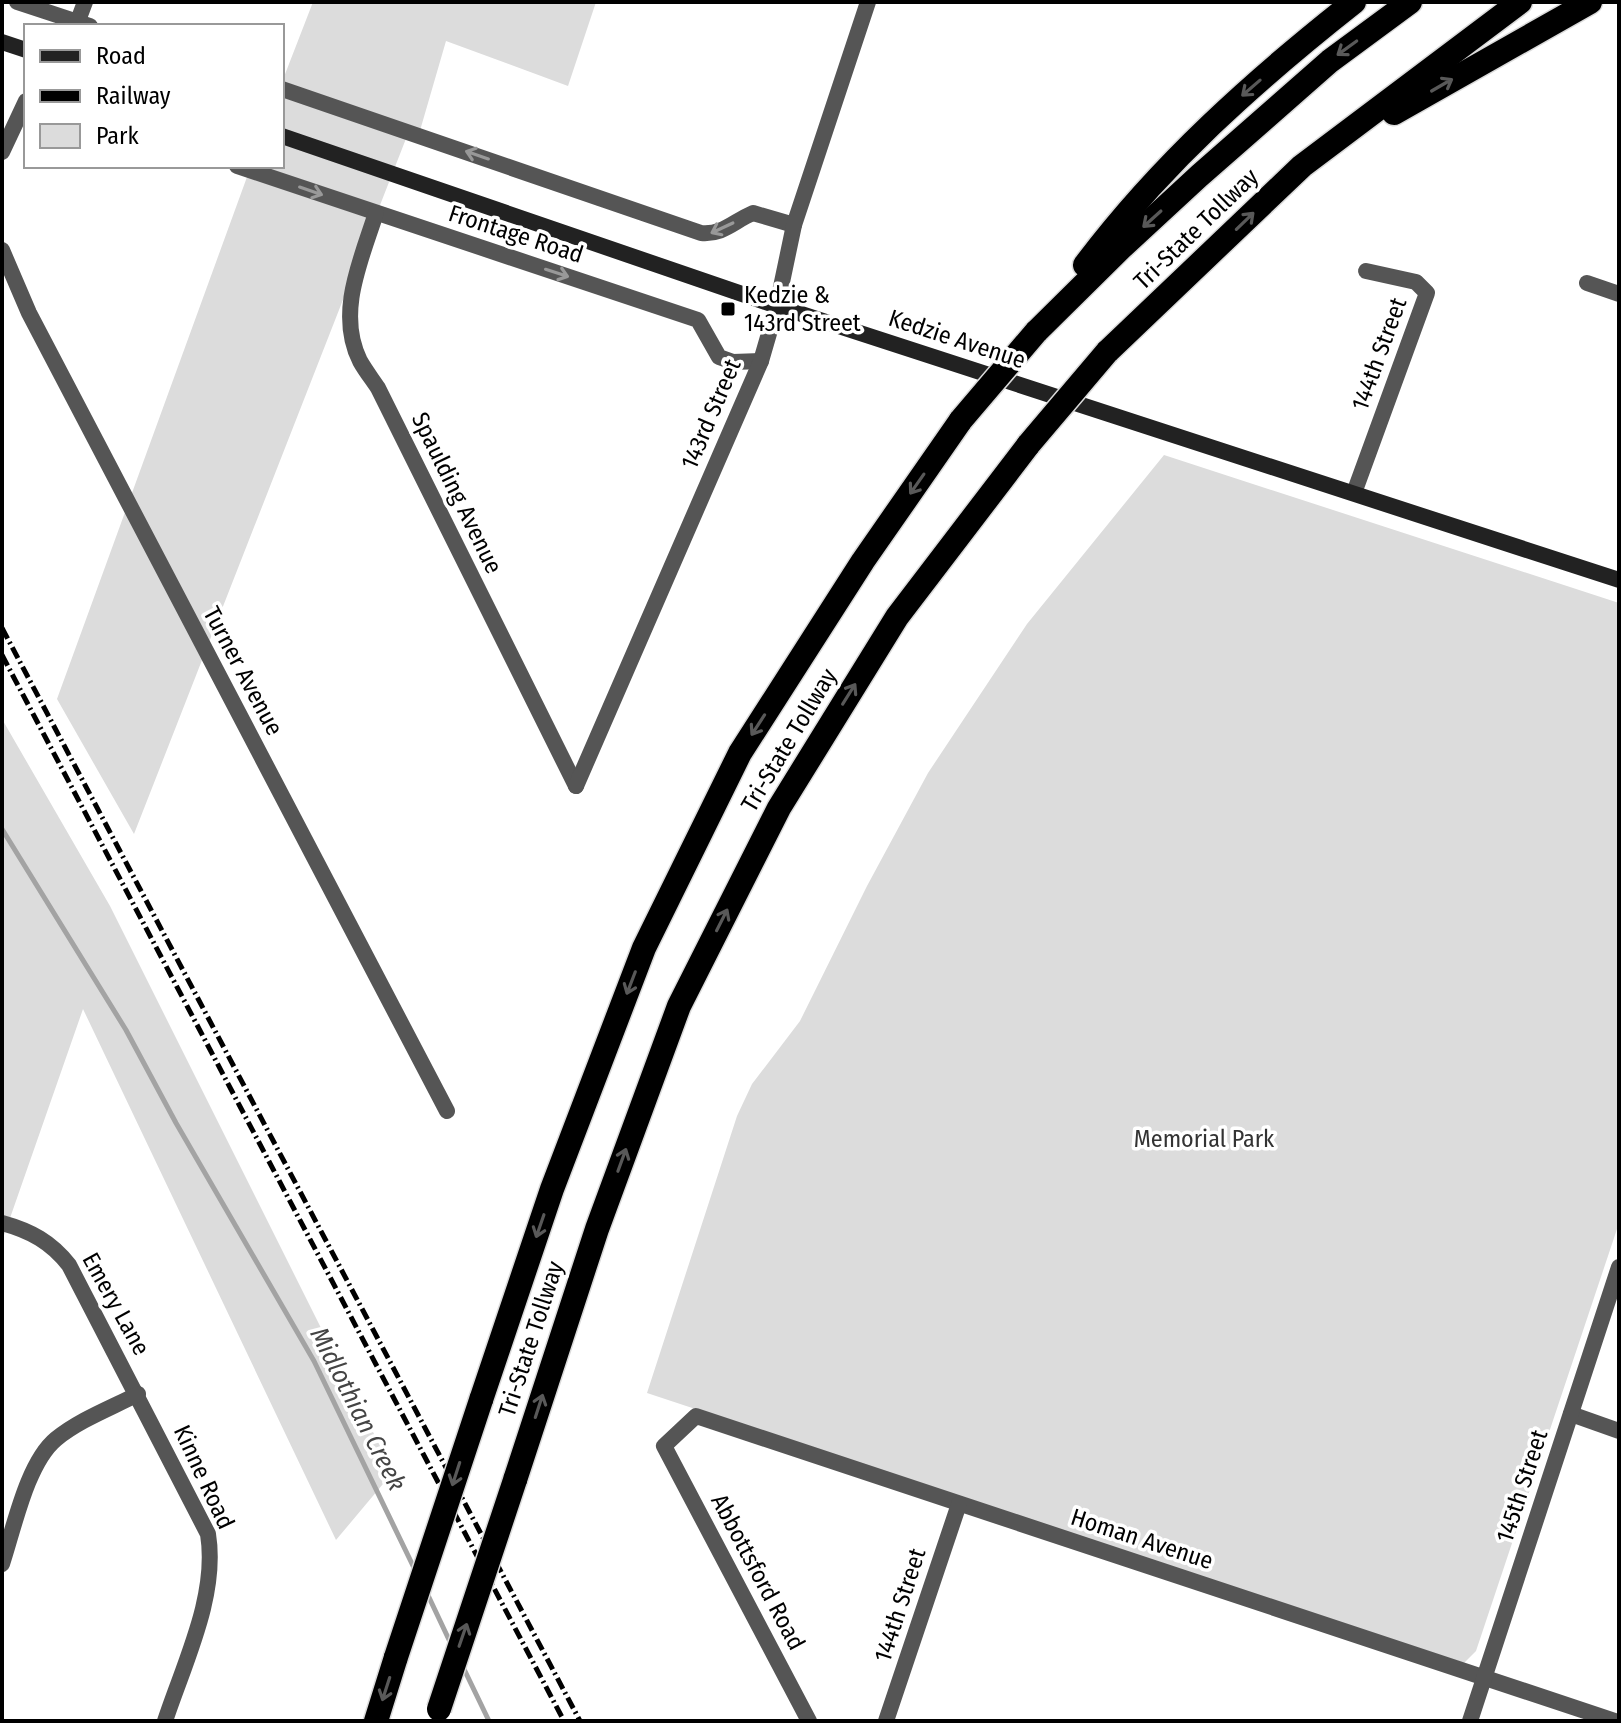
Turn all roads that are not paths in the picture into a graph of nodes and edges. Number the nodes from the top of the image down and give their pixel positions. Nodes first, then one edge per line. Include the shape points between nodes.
1 (17, 2) edge
2 (85, 2) edge
3 (868, 2) edge
4 (1354, 2) edge
5 (1410, 2) edge
6 (1520, 2) edge
7 (1590, 2) edge
8 (78, 24) edge
9 (81, 24) edge
10 (2, 42) edge
11 (24, 49) edge
12 (284, 90) edge
13 (24, 105) edge
14 (284, 137) edge
15 (2, 152) edge
16 (1302, 166) junction
17 (243, 168) edge
18 (376, 213) junction
19 (794, 225) junction
20 (2, 250) edge
21 (1366, 271) dead end
22 (1587, 283) dead end
23 (1619, 294) edge
24 (777, 306) junction
25 (1036, 332) junction
26 (761, 361) junction
27 (1354, 493) junction
28 (1619, 580) edge
29 (576, 786) joint
30 (447, 1111) dead end
31 (2, 1223) edge
32 (1619, 1267) edge
33 (138, 1394) junction
34 (1571, 1414) junction
35 (1619, 1431) edge
36 (664, 1446) joint
37 (959, 1504) junction
38 (2, 1564) edge
39 (1484, 1678) junction
40 (436, 1715) edge
41 (165, 1721) edge
42 (376, 1721) edge
43 (809, 1721) edge
44 (886, 1721) edge
45 (1470, 1721) edge
46 (1615, 1721) edge

1 - 8 street
2 - 9 street
3 - 19 street, 143rd Street
4 -> 25 highway via 1166,168
5 -> 25 highway, Tri-State Tollway via 1330,61 1222,155
6 - 16 highway, Tri-State Tollway
16 -> 7 highway
10 - 11 main road
19 -> 12 street via 753,213 725,230 701,233
13 - 15 street
14 - 24 main road, Kedzie Avenue
40 -> 16 highway, Tri-State Tollway, bridge via 597,1229 679,1006 779,808 889,630 1029,444 1107,352
17 -> 18 street, Frontage Road
18 -> 26 street, Frontage Road via 698,320 719,357
18 - 29 street, Spaulding Avenue via 350,306 359,360 378,388
19 - 24 street, 143rd Street
20 - 30 street, Turner Avenue via 36,327
21 - 27 street, 144th Street via 1416,282 1427,293
22 - 23 street
24 - 26 street, 143rd Street
24 - 27 main road, Kedzie Avenue
25 -> 42 highway, Tri-State Tollway, bridge via 961,420 740,753 644,948 552,1189
26 - 29 street, 143rd Street
27 - 28 main road, Kedzie Avenue
31 - 33 street, Emery Lane via 27,1230 58,1250
32 - 34 street, 145th Street
33 - 38 street via 46,1449
33 - 41 street, Kinne Road via 203,1520 211,1555 208,1592
34 - 35 street
34 - 39 street, 145th Street
36 - 37 street, Homan Avenue via 696,1416
36 - 43 street, Abbottsford Road
37 - 39 street, Homan Avenue
37 - 44 street, 144th Street
39 - 45 street, 145th Street
39 - 46 street, Homan Avenue

